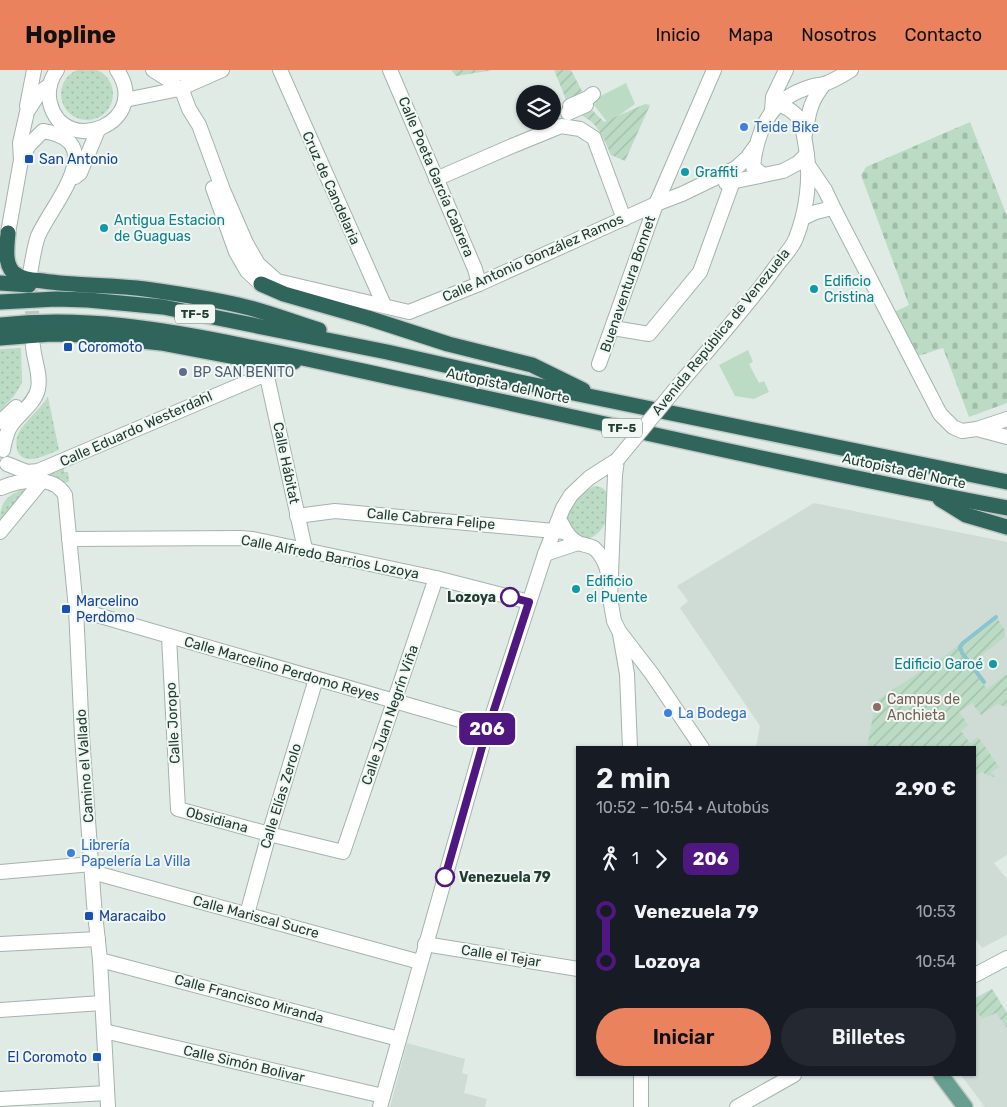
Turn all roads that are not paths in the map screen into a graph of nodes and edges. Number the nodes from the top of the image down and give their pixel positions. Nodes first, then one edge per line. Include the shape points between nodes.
1 (34, 70) edge
2 (44, 70) edge
3 (57, 70) edge
4 (117, 70) edge
5 (152, 70) edge
6 (160, 70) edge
7 (222, 70) edge
8 (280, 70) edge
9 (390, 70) edge
10 (714, 70) edge
11 (786, 70) edge
12 (852, 70) edge
13 (207, 77) junction
14 (824, 84) junction
15 (50, 85) junction
16 (179, 89) junction
17 (593, 94) dead end
18 (125, 100) junction
19 (775, 107) junction
20 (189, 109) junction
21 (26, 112) junction
22 (64, 128) junction
23 (574, 128) junction
24 (98, 130) junction
25 (804, 137) junction
26 (755, 147) junction
27 (22, 160) junction
28 (808, 160) junction
29 (784, 171) junction
30 (763, 175) junction
31 (436, 179) junction
32 (733, 181) junction
33 (808, 185) junction
34 (66, 186) junction
35 (682, 194) junction
36 (656, 204) junction
37 (833, 210) junction
38 (803, 218) junction
39 (624, 219) junction
40 (8, 233) junction
41 (0, 250) edge
42 (30, 274) tunnel mouth
43 (0, 283) edge
44 (60, 283) junction
45 (261, 284) joint
46 (479, 284) junction
47 (0, 302) edge
48 (384, 305) junction
49 (0, 325) edge
50 (613, 328) junction
51 (0, 338) edge
52 (387, 352) junction
53 (316, 360) junction
54 (599, 364) dead end
55 (265, 377) joint
56 (598, 398) junction
57 (1007, 419) edge
58 (0, 422) edge
59 (976, 430) junction
60 (1007, 437) edge
61 (2, 448) edge
62 (617, 460) junction
63 (7, 464) junction
64 (589, 478) junction
65 (41, 482) junction
66 (1007, 482) edge
67 (1, 489) edge
68 (614, 492) junction
69 (929, 493) junction
70 (1007, 508) edge
71 (297, 516) junction
72 (613, 521) junction
73 (560, 527) junction
74 (1007, 527) edge
75 (0, 532) edge
76 (68, 539) junction
77 (582, 543) junction
78 (305, 549) junction
79 (545, 554) junction
80 (436, 578) junction
81 (610, 582) junction
82 (529, 602) junction
83 (76, 608) junction
84 (619, 631) junction
85 (169, 637) junction
86 (648, 669) junction
87 (627, 674) junction
88 (316, 679) junction
89 (395, 701) junction
90 (488, 728) junction
91 (630, 746) edge
92 (701, 746) edge
93 (178, 810) joint
94 (269, 834) junction
95 (343, 852) joint
96 (92, 868) junction
97 (0, 872) edge
98 (247, 914) junction
99 (98, 939) junction
100 (0, 944) edge
101 (425, 944) junction
102 (1007, 958) edge
103 (100, 960) junction
104 (420, 962) junction
105 (576, 969) edge
106 (976, 974) edge
107 (102, 1003) junction
108 (0, 1010) edge
109 (104, 1031) junction
110 (399, 1039) junction
111 (641, 1076) edge
112 (792, 1076) edge
113 (941, 1076) edge
114 (0, 1099) edge
115 (107, 1100) edge
116 (382, 1101) edge
117 (641, 1107) edge
118 (737, 1107) edge
119 (965, 1107) edge

1 - 21 street
2 - 15 street via 44,77
3 - 15 street
4 - 18 street via 125,87
5 - 16 street
6 - 13 street
7 - 13 street
8 - 48 street, Cruz de Candelaria
9 - 31 street, Calle Poeta García Cabrera
10 - 36 street, Buenaventura Bonnet
11 - 19 street via 773,97
12 - 14 street
13 - 16 street
14 - 19 street via 798,92
14 - 25 street via 809,110
15 - 21 street via 40,92
15 - 22 street via 51,105
16 - 18 street
16 - 20 street
17 - 23 street via 570,106 585,103 586,106 566,109
18 - 24 street via 113,122
19 - 25 street via 795,112
19 - 26 street
20 - 45 street via 193,132 236,252 247,271
20 - 48 street, Calle Antonio González Ramos via 199,125 246,242 266,273 277,281
21 - 27 street via 20,143
22 - 24 street
22 - 27 street via 55,132 43,130
22 - 34 street via 74,149 75,160
23 - 31 street via 561,126
23 - 39 street via 594,138
24 - 34 street via 80,173
25 - 28 street, Avenida República de Venezuela
26 - 30 street via 753,166
26 - 35 street, Calle Antonio González Ramos via 736,168
27 - 40 street
28 - 29 street
28 - 33 street, Avenida República de Venezuela
28 - 37 street via 826,190
29 - 30 street, Calle Antonio González Ramos
29 - 33 street
30 - 32 street, Calle Antonio González Ramos
31 - 46 street, Calle Poeta García Cabrera
32 - 35 street, Calle Antonio González Ramos
32 - 50 street via 700,272 649,334
33 - 37 street
33 - 38 street, Avenida República de Venezuela
34 - 42 street via 38,237
35 - 36 street, Calle Antonio González Ramos
36 - 39 street, Calle Antonio González Ramos
36 - 50 street, Buenaventura Bonnet
37 - 38 street
37 - 59 street via 940,414 952,427 962,431
38 - 62 street, Avenida República de Venezuela, bridge via 796,240 768,277
39 - 46 street, Calle Antonio González Ramos
40 - 41 street
40 - 44 highway via 8,260 16,275
43 - 44 highway
44 - 52 highway via 144,289 239,305
45 - 56 highway via 448,344 532,365
46 - 48 street, Calle Antonio González Ramos via 409,312
47 - 52 highway, Autopista del Norte / TF-5 via 56,299 163,307
49 - 53 highway, Autopista del Norte / TF-5 via 59,321 122,324
50 - 54 street, Buenaventura Bonnet
51 - 53 highway via 86,335 161,343 268,363
52 - 56 highway, Autopista del Norte / TF-5
53 - 69 highway, Autopista del Norte / TF-5
55 - 63 street, Calle Eduardo Westerdahl via 259,376 38,471 27,472
55 - 71 street, Calle Hábitat
56 - 66 highway, Autopista del Norte / TF-5
57 - 59 street
58 - 61 street via 28,391 33,351 38,366 35,396 8,431
59 - 60 street
61 - 63 street
62 - 64 street, Avenida República de Venezuela
62 - 68 street
63 - 67 street via 6,480
64 - 68 street
64 - 73 street, Avenida República de Venezuela via 563,508
65 - 67 street, Camino el Vallado via 24,480
65 - 75 street
65 - 76 street, Camino el Vallado via 58,487 65,495
68 - 72 street
69 - 70 highway, Autopista del Norte / TF-5
69 - 74 highway via 966,515
71 - 73 street, Calle Cabrera Felipe via 335,511
71 - 78 street, Calle Hábitat
72 - 77 street via 596,541
72 - 81 street
73 - 77 street
73 - 79 street, Avenida República de Venezuela
76 - 78 street, Calle Alfredo Barrios Lozoya via 240,538
76 - 83 street, Camino el Vallado
77 - 79 street
77 - 81 street via 594,548 601,557
78 - 80 street, Calle Alfredo Barrios Lozoya
79 - 82 street, Avenida República de Venezuela
80 - 82 street, Calle Alfredo Barrios Lozoya
80 - 89 street, Calle Juan Negrín Viña
81 - 84 street via 611,610
82 - 90 street, Avenida República de Venezuela
83 - 85 street, Calle Marcelino Perdomo Reyes
83 - 96 street, Camino el Vallado
84 - 86 street
84 - 87 street
85 - 88 street, Calle Marcelino Perdomo Reyes
85 - 93 street, Calle Joropo
86 - 87 street
86 - 92 street
87 - 91 street
88 - 89 street, Calle Marcelino Perdomo Reyes
88 - 94 street, Calle Elías Zerolo
89 - 90 street, Calle Marcelino Perdomo Reyes
89 - 95 street, Calle Juan Negrín Viña
90 - 101 street, Avenida República de Venezuela
93 - 94 street, Obsidiana
94 - 95 street, Obsidiana
94 - 98 street, Calle Elías Zerolo
96 - 97 street
96 - 98 street, Calle Mariscal Sucre
96 - 99 street, Camino el Vallado
98 - 104 street, Calle Mariscal Sucre
99 - 100 street
99 - 103 street, Camino el Vallado
101 - 104 street, Avenida República de Venezuela
101 - 105 street, Calle el Tejar
102 - 106 street
103 - 107 street, Camino el Vallado
103 - 110 street, Calle Francisco Miranda
104 - 110 street, Avenida República de Venezuela
107 - 108 street
107 - 109 street, Camino el Vallado
109 - 115 street, Camino el Vallado
109 - 116 street, Calle Simón Bolivar
110 - 116 street, Avenida República de Venezuela
111 - 117 street
112 - 118 street
113 - 119 main road
114 - 115 street

